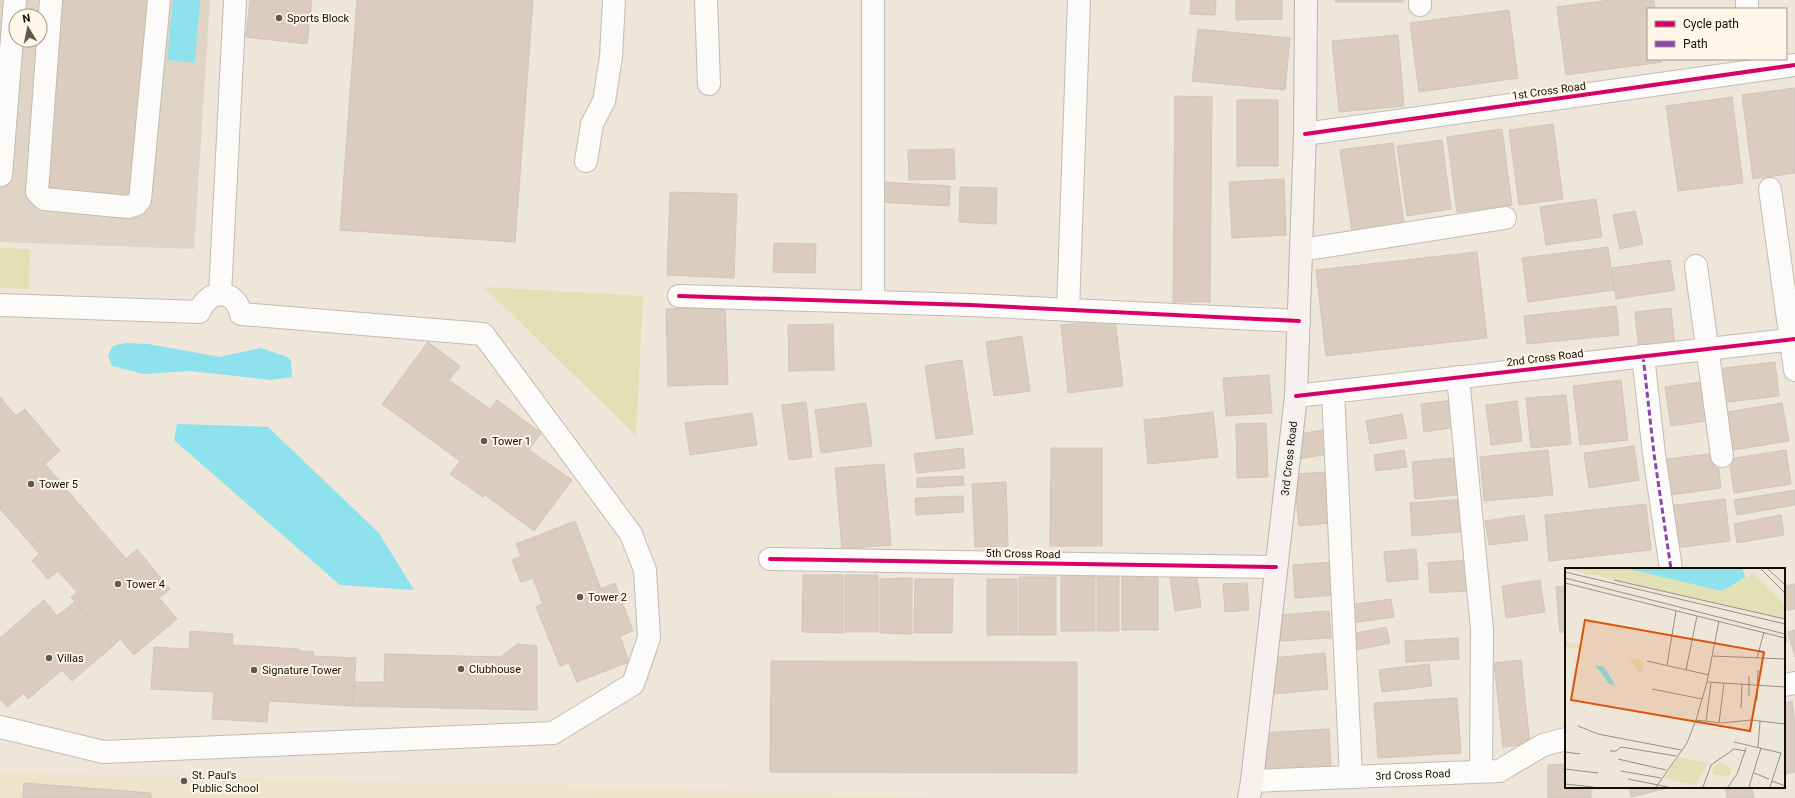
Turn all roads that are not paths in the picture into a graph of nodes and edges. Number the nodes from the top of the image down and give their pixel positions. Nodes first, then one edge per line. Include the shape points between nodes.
1 (15, 0) edge
2 (51, 0) edge
3 (159, 0) edge
4 (235, 0) edge
5 (614, 0) edge
6 (706, 0) edge
7 (873, 0) edge
8 (1079, 0) edge
9 (1306, 0) edge
10 (1795, 65) edge
11 (1743, 66) edge
12 (709, 84) dead end
13 (1305, 134) junction
14 (586, 161) dead end
15 (1, 175) dead end
16 (1770, 189) dead end
17 (1505, 218) dead end
18 (1301, 250) junction
19 (1696, 266) dead end
20 (220, 294) junction
21 (679, 296) dead end
22 (873, 302) junction
23 (0, 305) edge
24 (1068, 310) junction
25 (1299, 321) junction
26 (1793, 339) edge
27 (1708, 350) junction
28 (1643, 356) junction
29 (1795, 370) edge
30 (1458, 377) junction
31 (1333, 392) junction
32 (1296, 396) junction
33 (1722, 456) dead end
34 (770, 560) dead end
35 (1276, 567) junction
36 (1671, 568) edge
37 (1795, 683) edge
38 (1785, 685) edge
39 (0, 727) edge
40 (1565, 739) edge
41 (1481, 772) junction
42 (1351, 777) junction
43 (1250, 790) edge

1 - 15 street
2 - 3 street via 37,192 44,199 128,207 140,200
4 - 20 street
5 - 14 street via 611,57 604,100 592,124
6 - 12 street
7 - 22 street
8 - 24 street
9 - 13 main road, 3rd Cross Road
10 - 11 street, 1st Cross Road
11 - 13 street, 1st Cross Road
13 - 18 main road, 3rd Cross Road
16 - 26 street
17 - 18 street
18 - 25 main road, 3rd Cross Road
19 - 27 street
20 - 23 street via 211,296 203,302 199,312
20 - 39 street via 228,295 235,300 241,314 483,334 631,534 645,570 649,638 633,684 553,733 103,752
21 - 22 street
22 - 24 street
24 - 25 street
25 - 32 main road, 3rd Cross Road
26 - 27 street, 2nd Cross Road
26 - 29 street
27 - 28 street, 2nd Cross Road
27 - 33 street
28 - 30 street, 2nd Cross Road
28 - 36 street
30 - 31 street, 2nd Cross Road
30 - 41 street via 1482,630
31 - 32 street, 2nd Cross Road
31 - 42 street
32 - 35 main road, 3rd Cross Road
34 - 35 street, 5th Cross Road
35 - 43 main road, 3rd Cross Road
37 - 38 street
40 - 41 street, 3rd Cross Road via 1543,745 1499,771
41 - 42 street, 3rd Cross Road
42 - 43 street, 3rd Cross Road

